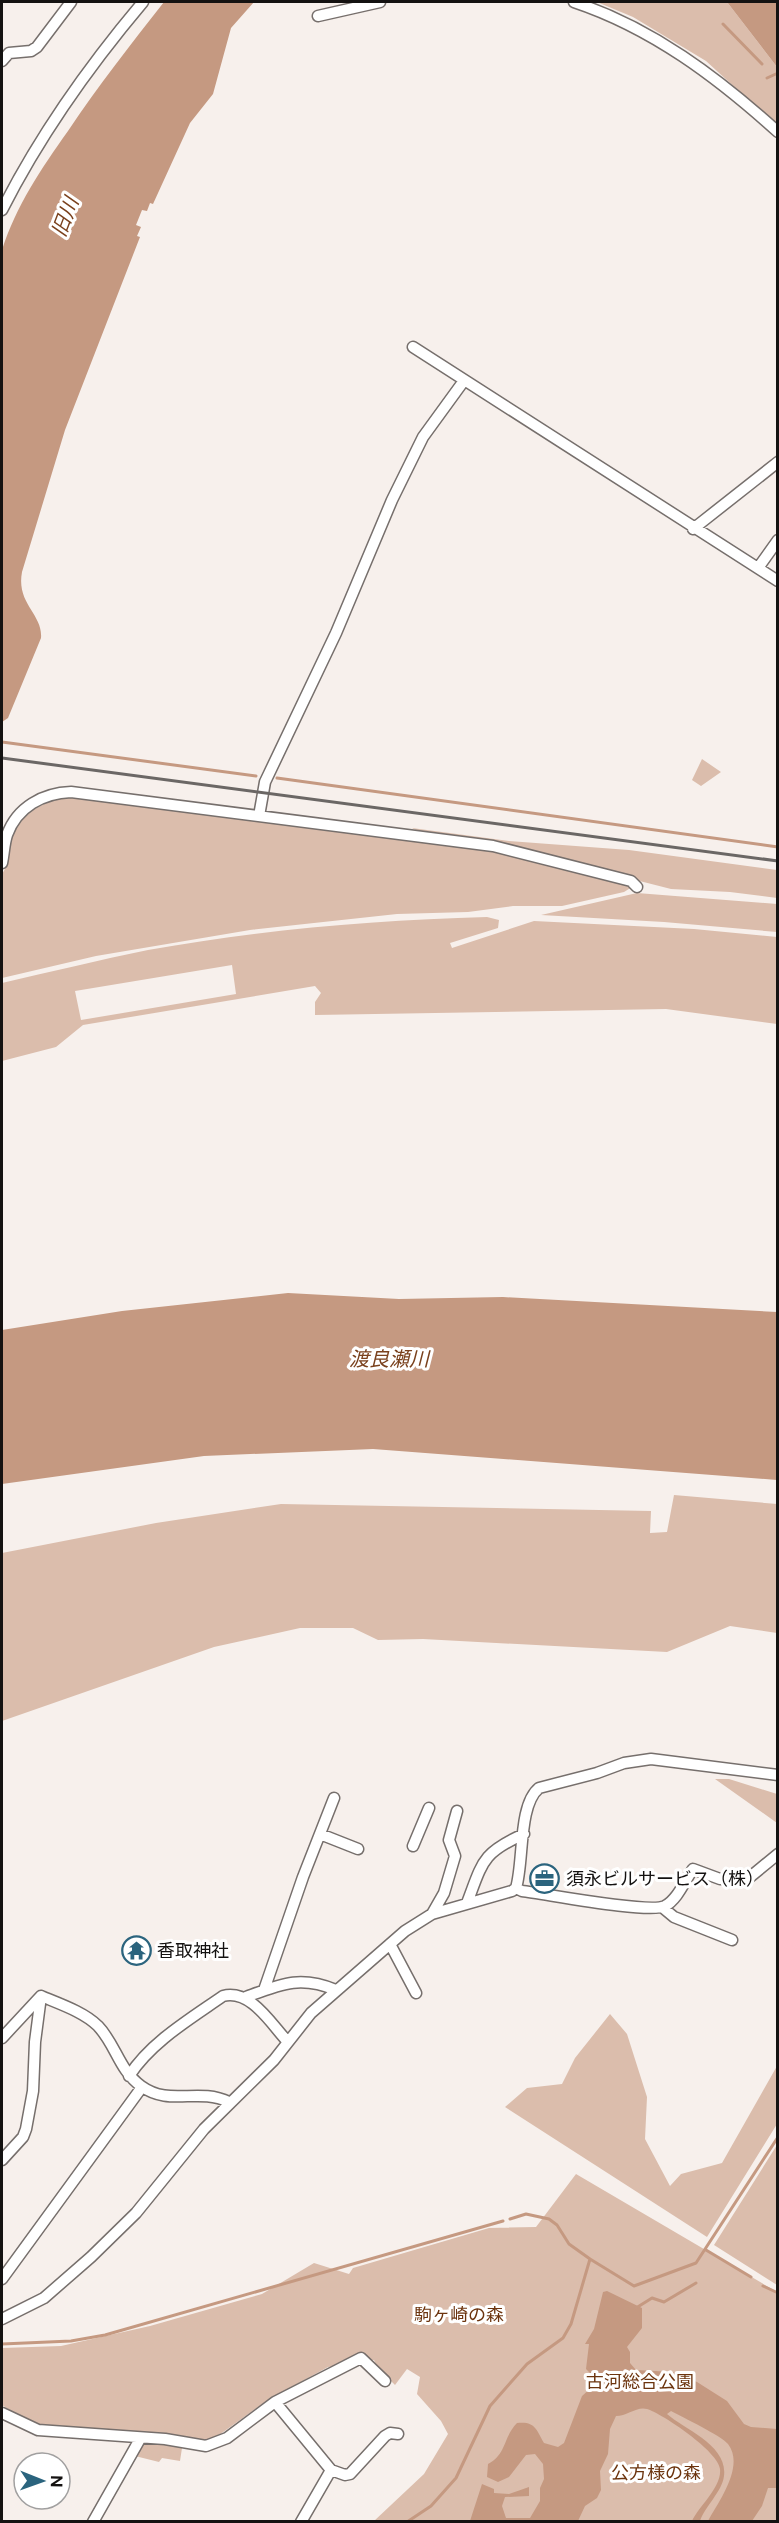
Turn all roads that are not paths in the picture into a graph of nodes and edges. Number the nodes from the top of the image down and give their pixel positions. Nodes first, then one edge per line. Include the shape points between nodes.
1 (71, 2) edge
2 (143, 2) edge
3 (380, 2) edge
4 (574, 2) edge
5 (318, 16) dead end
6 (2, 61) edge
7 (777, 132) edge
8 (2, 210) edge
9 (413, 348) dead end
10 (463, 382) junction
11 (777, 462) edge
12 (693, 529) junction
13 (777, 540) edge
14 (758, 568) junction
15 (777, 581) edge
16 (259, 816) junction
17 (2, 863) edge
18 (637, 887) dead end
19 (777, 1775) edge
20 (334, 1798) dead end
21 (429, 1808) dead end
22 (458, 1812) dead end
23 (524, 1833) junction
24 (320, 1834) junction
25 (413, 1846) dead end
26 (358, 1849) dead end
27 (777, 1854) edge
28 (516, 1888) junction
29 (467, 1903) junction
30 (662, 1907) junction
31 (432, 1914) junction
32 (732, 1940) dead end
33 (390, 1944) junction
34 (264, 1990) junction
35 (336, 1990) junction
36 (416, 1993) dead end
37 (42, 1996) junction
38 (246, 1997) junction
39 (2, 2038) edge
40 (288, 2042) junction
41 (129, 2076) junction
42 (142, 2087) junction
43 (229, 2102) junction
44 (2, 2160) edge
45 (2, 2279) edge
46 (2, 2319) edge
47 (385, 2381) dead end
48 (274, 2402) junction
49 (2, 2413) edge
50 (398, 2434) dead end
51 (140, 2439) junction
52 (331, 2470) junction
53 (93, 2522) edge
54 (301, 2522) edge

1 - 6 street via 37,48 9,53
2 - 8 street via 91,64
3 - 5 street
4 - 7 street via 626,22 661,42 735,94
9 - 10 street
10 - 12 street
10 - 16 street via 423,437 392,500 336,633 265,782
11 - 12 street
12 - 14 street
13 - 14 street
14 - 15 street
16 - 17 street via 58,792 32,802 16,818
16 - 18 street via 509,848 632,881
19 - 23 street via 680,1761 651,1759 624,1763 539,1788 529,1805
20 - 24 street
21 - 25 street
22 - 31 street via 449,1840 455,1856 444,1893
23 - 28 street
23 - 29 street via 496,1847 481,1866
24 - 26 street
24 - 34 street
27 - 30 street via 750,1877 720,1878 693,1869 676,1895
28 - 29 street
28 - 30 street via 631,1908
29 - 31 street
30 - 32 street via 674,1917
31 - 33 street
33 - 35 street
33 - 36 street
34 - 35 street via 297,1981
34 - 38 street
35 - 40 street
37 - 39 street
37 - 41 street via 98,2026
37 - 44 street via 26,2129
38 - 40 street
38 - 41 street via 223,1995 145,2055
40 - 43 street
41 - 42 street
42 - 43 street via 167,2097 204,2094
42 - 45 street
43 - 46 street via 136,2213 91,2257 44,2298
47 - 48 street via 361,2358
48 - 51 street via 216,2444
48 - 52 street
49 - 51 street via 38,2430
50 - 52 street via 385,2436 350,2474
51 - 53 street
52 - 54 street

